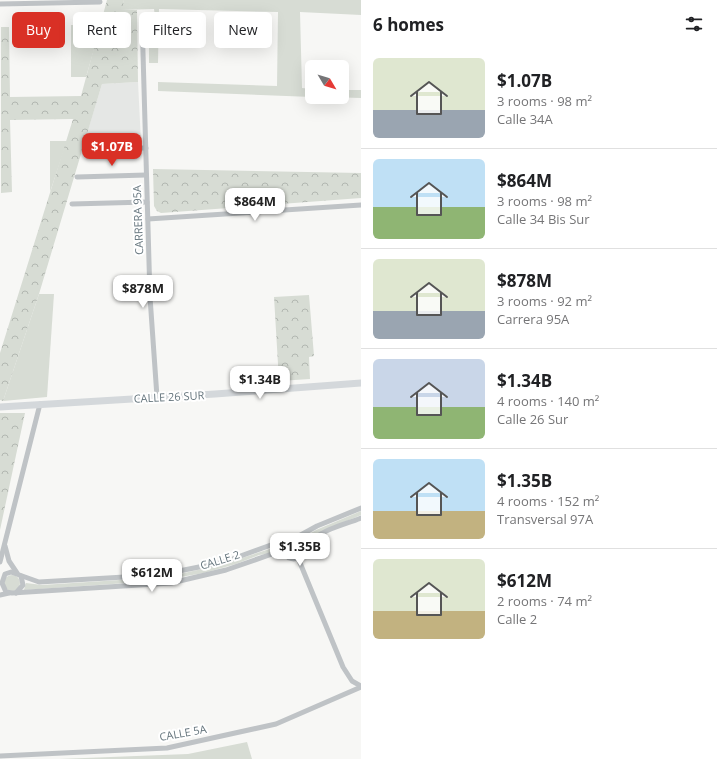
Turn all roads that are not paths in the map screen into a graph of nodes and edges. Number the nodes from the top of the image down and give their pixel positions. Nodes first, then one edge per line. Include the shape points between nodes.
1 (100, 2) dead end
2 (0, 4) edge
3 (143, 48) edge
4 (146, 148) junction
5 (87, 149) dead end
6 (146, 175) junction
7 (77, 177) dead end
8 (147, 202) junction
9 (72, 204) dead end
10 (361, 205) edge
11 (148, 220) junction
12 (361, 383) edge
13 (157, 397) junction
14 (40, 404) junction
15 (0, 407) edge
16 (361, 508) edge
17 (361, 518) edge
18 (297, 537) junction
19 (287, 540) junction
20 (4, 543) junction
21 (305, 550) junction
22 (286, 556) junction
23 (298, 558) junction
24 (0, 562) edge
25 (5, 574) junction
26 (19, 574) junction
27 (0, 579) edge
28 (2, 586) junction
29 (9, 593) junction
30 (15, 593) junction
31 (0, 596) edge
32 (361, 686) edge
33 (0, 756) edge

1 - 2 street
3 - 4 street, CARRERA 95A
4 - 5 street
4 - 6 street, CARRERA 95A
6 - 7 street
6 - 8 street, CARRERA 95A
8 - 9 street
8 - 11 street, CARRERA 95A
10 - 11 street
11 - 13 street, CARRERA 95A
12 - 13 street, CALLE 26 SUR
13 - 14 street, CALLE 26 SUR
14 - 15 street, CALLE 26 SUR
14 - 20 street
16 - 18 street
17 - 21 street via 320,534
18 - 19 street
18 - 21 street via 303,540
19 - 22 street via 283,546
19 - 26 street, CALLE 2 via 224,562 159,575 39,582
20 - 24 street
20 - 26 street via 9,561
21 - 23 street
22 - 23 street
22 - 30 street, CALLE 2 via 272,554 226,570 171,583
23 - 32 street, CALLE 5A via 343,667 348,677
25 - 26 street
25 - 27 street
25 - 28 street
26 - 30 street via 23,579 23,585
27 - 28 street
28 - 29 street
29 - 30 street
29 - 31 street
32 - 33 street, CALLE 5A via 276,724 167,748

